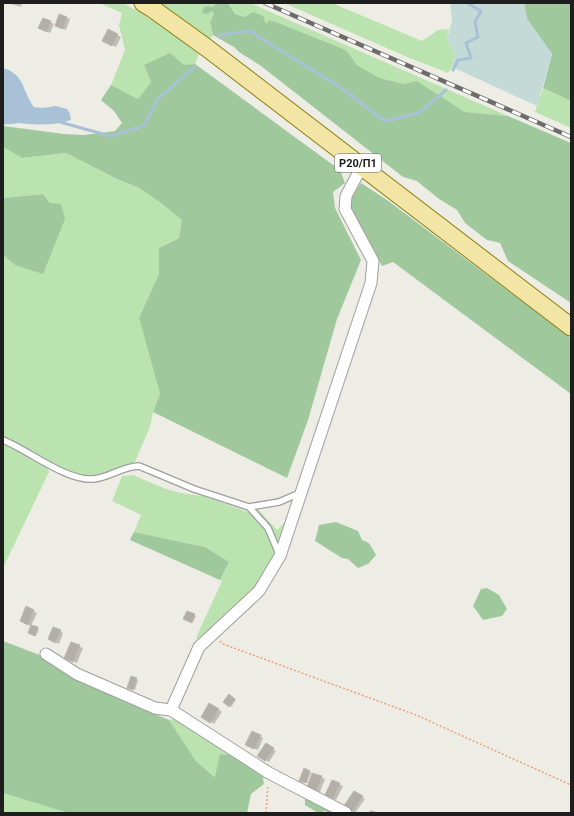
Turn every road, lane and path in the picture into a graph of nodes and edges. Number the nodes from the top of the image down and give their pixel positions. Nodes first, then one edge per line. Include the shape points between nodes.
1 (143, 3) edge
2 (362, 166) junction
3 (571, 327) edge
4 (3, 440) edge
5 (302, 492) junction
6 (249, 507) junction
7 (280, 556) junction
8 (212, 635) junction
9 (46, 654) dead end
10 (170, 710) junction
11 (269, 773) junction
12 (571, 785) edge
13 (266, 813) edge
14 (346, 813) edge

1 - 2 main road, Р20/П1 via 207,48
2 - 3 main road, Р20/П1
2 - 5 street via 346,196 345,209 373,261 371,283
4 - 6 lane via 55,468 81,478 105,477 132,466 139,466 194,489
5 - 6 lane via 279,502
5 - 7 street
6 - 7 lane via 268,528
7 - 8 street via 259,591
8 - 10 street via 199,647
8 - 12 path via 223,644 416,715
9 - 10 street via 78,674 155,708
10 - 11 street
11 - 13 path
11 - 14 street

